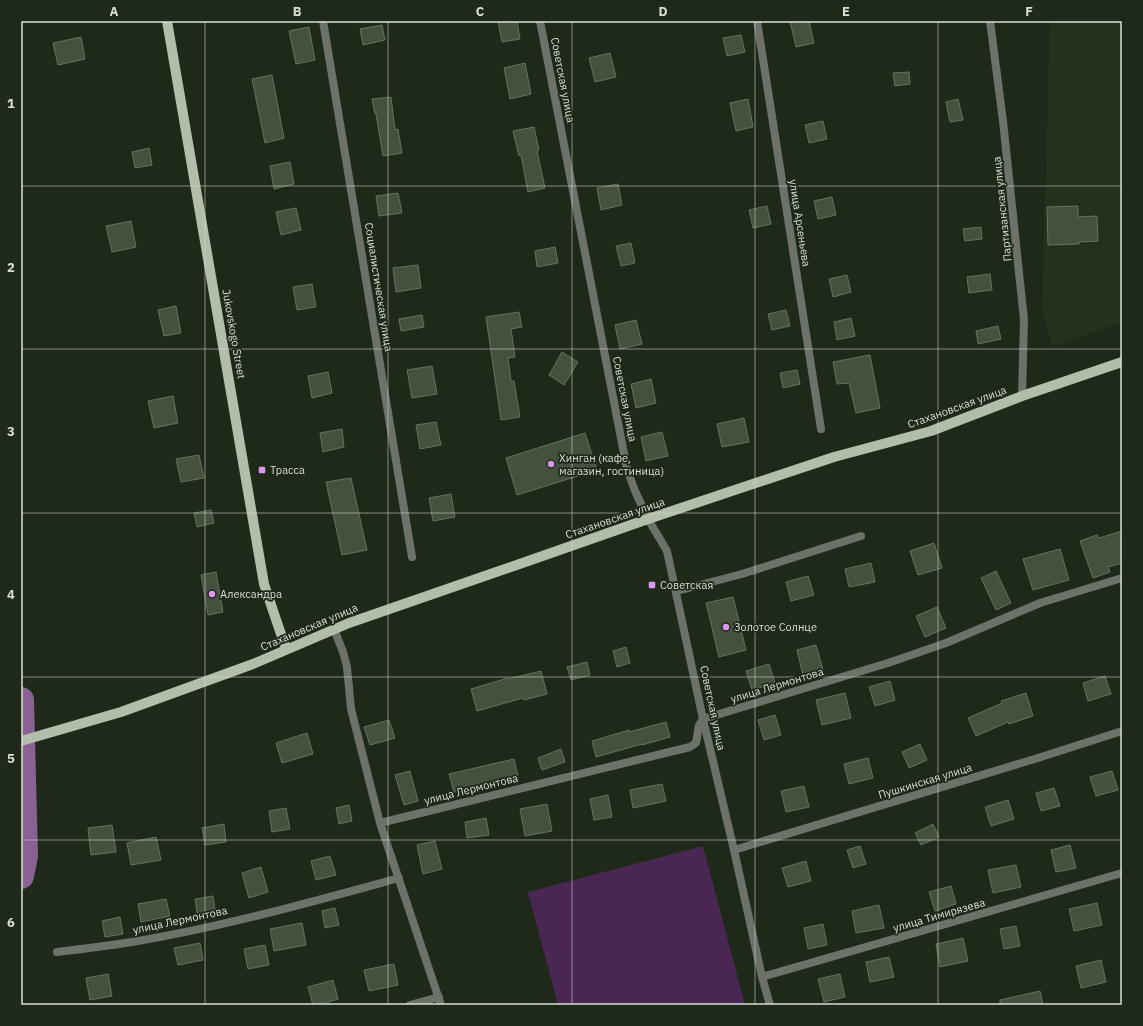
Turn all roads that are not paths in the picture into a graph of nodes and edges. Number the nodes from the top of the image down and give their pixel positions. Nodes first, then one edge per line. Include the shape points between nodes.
1 (167, 21) edge
2 (324, 21) edge
3 (540, 21) edge
4 (756, 21) edge
5 (990, 21) edge
6 (1122, 362) edge
7 (1022, 396) junction
8 (821, 429) dead end
9 (648, 518) junction
10 (861, 536) dead end
11 (412, 557) dead end
12 (1122, 578) edge
13 (676, 591) junction
14 (334, 629) junction
15 (286, 649) junction
16 (703, 719) junction
17 (1122, 731) edge
18 (21, 741) edge
19 (380, 823) junction
20 (734, 850) junction
21 (1122, 873) edge
22 (399, 878) junction
23 (57, 952) dead end
24 (762, 977) junction
25 (440, 1001) edge
26 (410, 1005) edge
27 (770, 1005) edge

1 - 15 main road, Jukovskogo Street via 264,584
2 - 11 street, Социалистическая улица
3 - 9 street, Советская улица via 627,469
4 - 8 street, улица Арсеньева
5 - 7 street, Партизанская улица via 1024,320
6 - 7 main road, Стахановская улица
7 - 9 main road, Стахановская улица via 931,431 834,457
9 - 13 street, Советская улица via 667,551
9 - 14 main road, Стахановская улица
10 - 13 street via 742,574
12 - 16 street, улица Лермонтова via 1040,603 946,643 888,663
13 - 16 street, Советская улица
14 - 15 main road, Стахановская улица
14 - 19 street via 347,667 351,709
15 - 18 main road, Стахановская улица via 121,712
16 - 19 street, улица Лермонтова via 699,725 696,743 690,747
16 - 20 street, Советская улица
17 - 20 street, Пушкинская улица
19 - 22 street
20 - 24 street, Советская улица
21 - 24 street, улица Тимирязева
22 - 23 street, улица Лермонтова via 312,902 208,926 132,942
22 - 25 street
24 - 27 street, Советская улица
25 - 26 street

